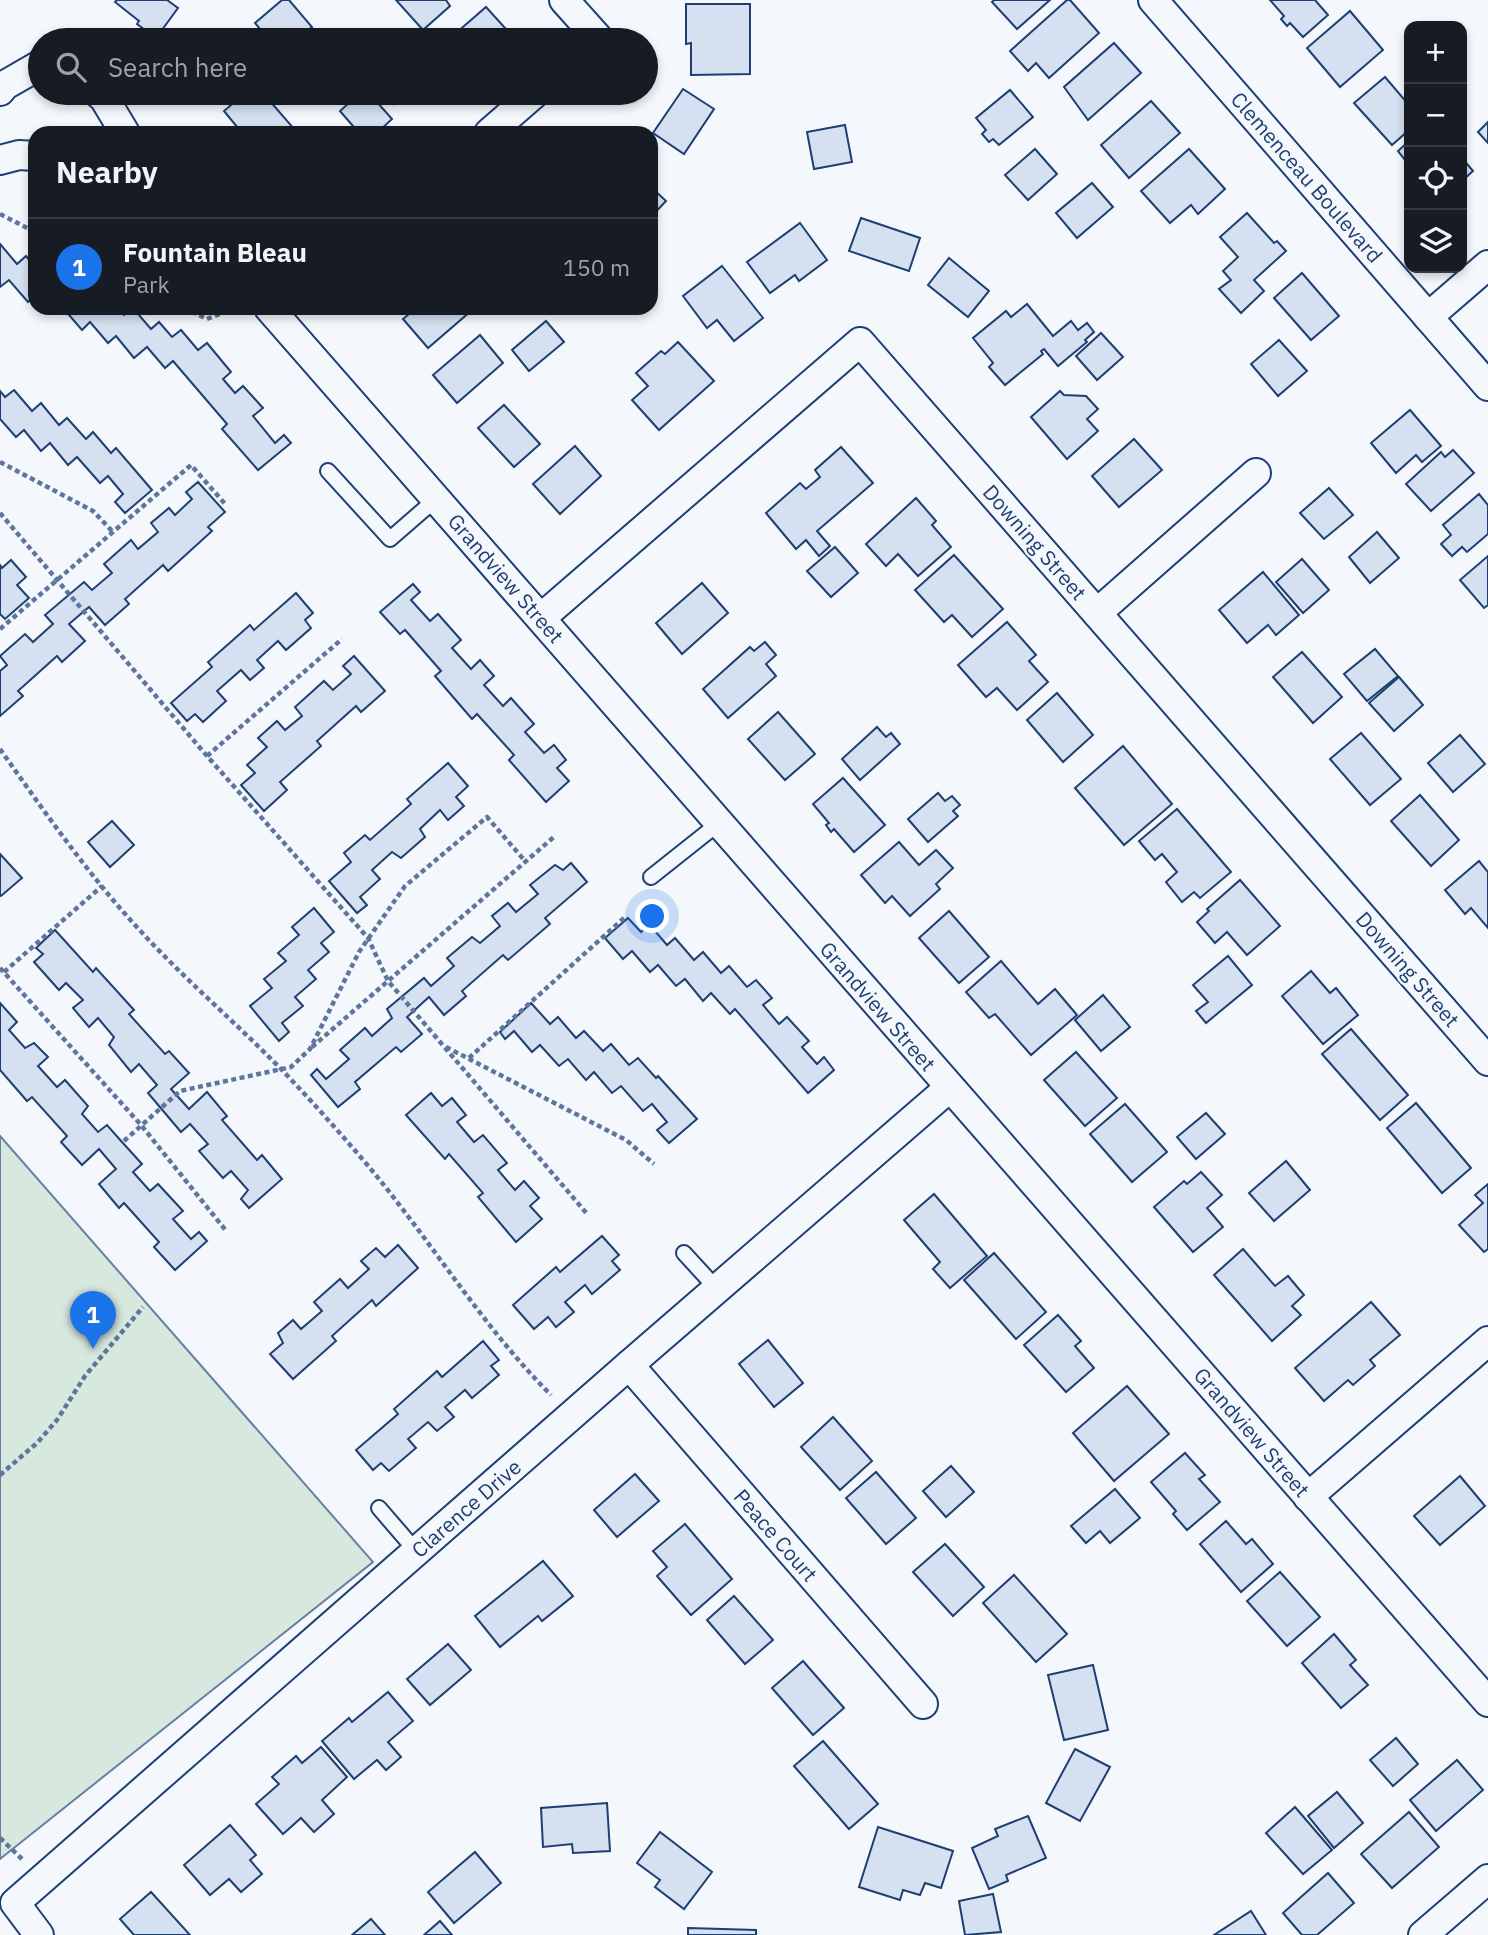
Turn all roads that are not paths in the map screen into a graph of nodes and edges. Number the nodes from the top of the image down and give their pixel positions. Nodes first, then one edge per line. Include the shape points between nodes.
1 (564, 0) edge
2 (1153, 0) edge
3 (589, 28) edge
4 (28, 72) edge
5 (0, 91) edge
6 (108, 105) edge
7 (521, 105) edge
8 (121, 126) edge
9 (497, 126) edge
10 (28, 156) edge
11 (0, 160) edge
12 (1488, 265) edge
13 (281, 315) edge
14 (1428, 317) junction
15 (1488, 386) edge
16 (328, 471) dead end
17 (1256, 473) dead end
18 (436, 499) junction
19 (1097, 613) junction
20 (541, 618) junction
21 (719, 823) junction
22 (651, 877) dead end
23 (1488, 1061) edge
24 (949, 1088) junction
25 (684, 1253) dead end
26 (717, 1289) junction
27 (1488, 1341) edge
28 (629, 1365) junction
29 (1308, 1497) junction
30 (379, 1508) dead end
31 (416, 1551) junction
32 (1488, 1702) edge
33 (923, 1704) dead end
34 (1488, 1880) edge
35 (39, 1935) edge
36 (1423, 1935) edge

1 - 3 street
2 - 14 street, Clemenceau Boulevard
4 - 5 street
6 - 8 street
7 - 9 street
10 - 11 street
12 - 14 street
13 - 18 street, Grandview Street
14 - 15 street, Clemenceau Boulevard
16 - 18 lane via 390,539
17 - 19 street
18 - 20 street, Grandview Street
19 - 20 street, Downing Street via 860,342
19 - 23 street, Downing Street
20 - 21 street, Grandview Street
21 - 22 lane
21 - 24 street, Grandview Street
24 - 26 street, Clarence Drive
24 - 29 street, Grandview Street
25 - 26 lane
26 - 28 street, Clarence Drive
27 - 29 street
28 - 31 street, Clarence Drive
28 - 33 street, Peace Court
29 - 32 street, Grandview Street
30 - 31 lane
31 - 35 street, Clarence Drive via 15,1903
34 - 36 street

